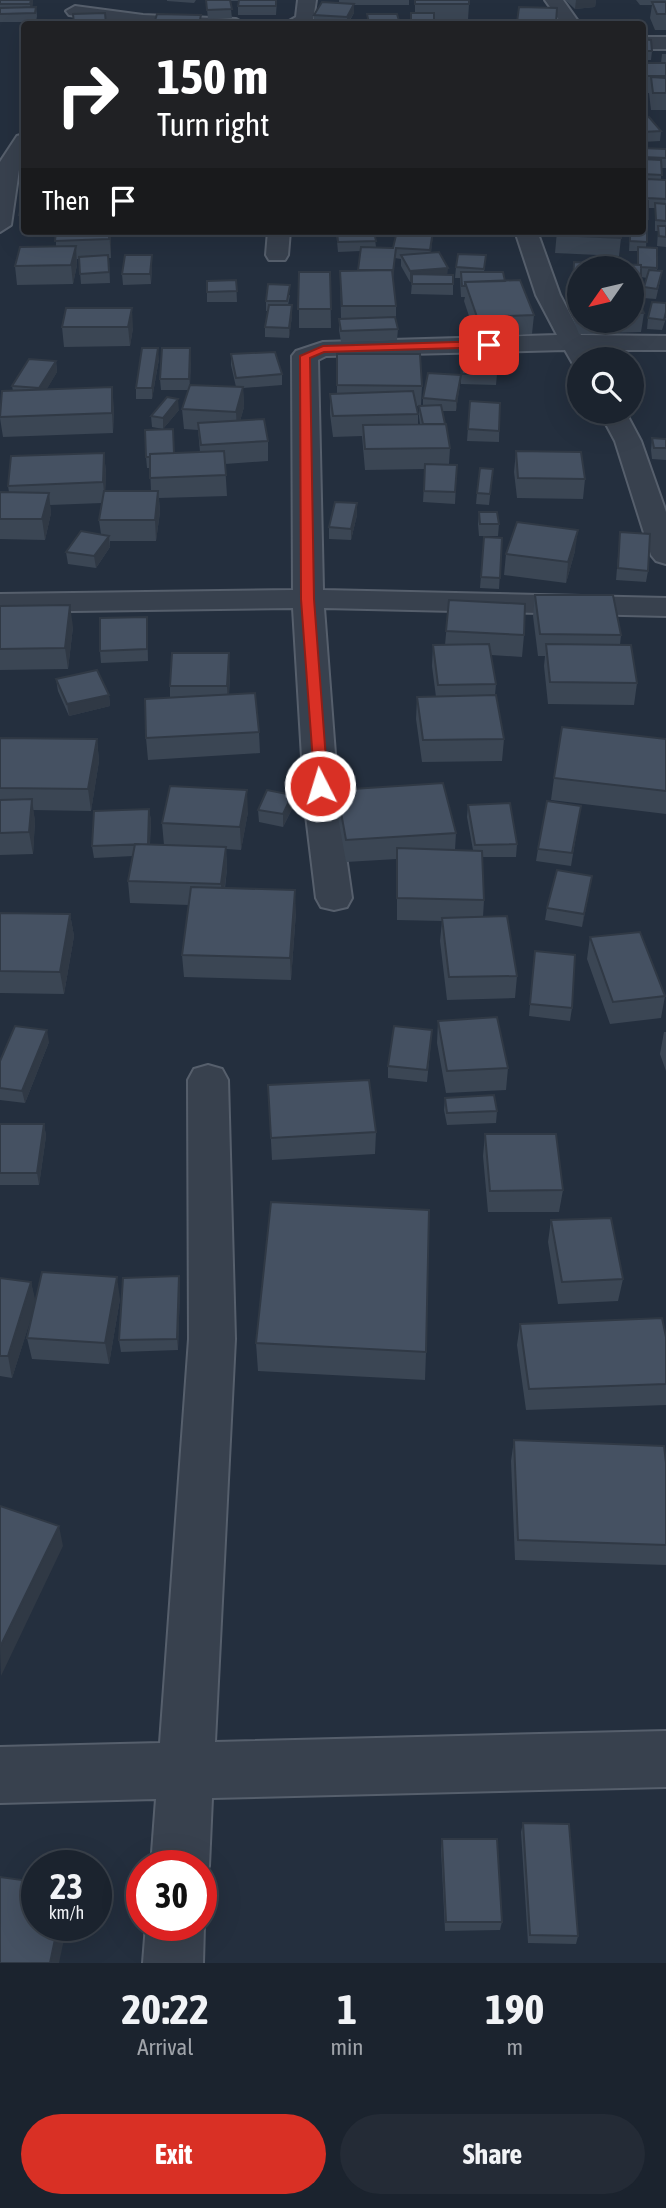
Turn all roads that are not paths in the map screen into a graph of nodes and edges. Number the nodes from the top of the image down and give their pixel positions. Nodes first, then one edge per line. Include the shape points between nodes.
1 (307, 0) edge
2 (554, 0) edge
3 (74, 12) edge
4 (166, 21) edge
5 (301, 21) edge
6 (569, 21) edge
7 (646, 43) edge
8 (666, 43) edge
9 (21, 146) edge
10 (12, 163) edge
11 (0, 225) edge
12 (279, 235) edge
13 (528, 235) edge
14 (277, 256) dead end
15 (666, 343) edge
16 (575, 347) edge
17 (622, 347) edge
18 (567, 351) edge
19 (619, 424) edge
20 (666, 555) edge
21 (307, 599) junction
22 (0, 603) edge
23 (666, 607) edge
24 (334, 898) dead end
25 (208, 1080) dead end
26 (666, 1759) edge
27 (187, 1769) junction
28 (0, 1775) edge
29 (181, 1850) edge
30 (175, 1941) edge
31 (173, 1963) edge

1 - 5 street
2 - 6 street
3 - 4 street
7 - 8 street
9 - 10 street
10 - 11 street
12 - 14 street
13 - 16 street via 548,295
15 - 17 street
18 - 21 street via 323,349 305,356
19 - 20 street
21 - 22 street
21 - 23 street
21 - 24 street via 322,807
25 - 27 street via 212,1339
26 - 27 street
27 - 28 street
27 - 29 street
30 - 31 street

